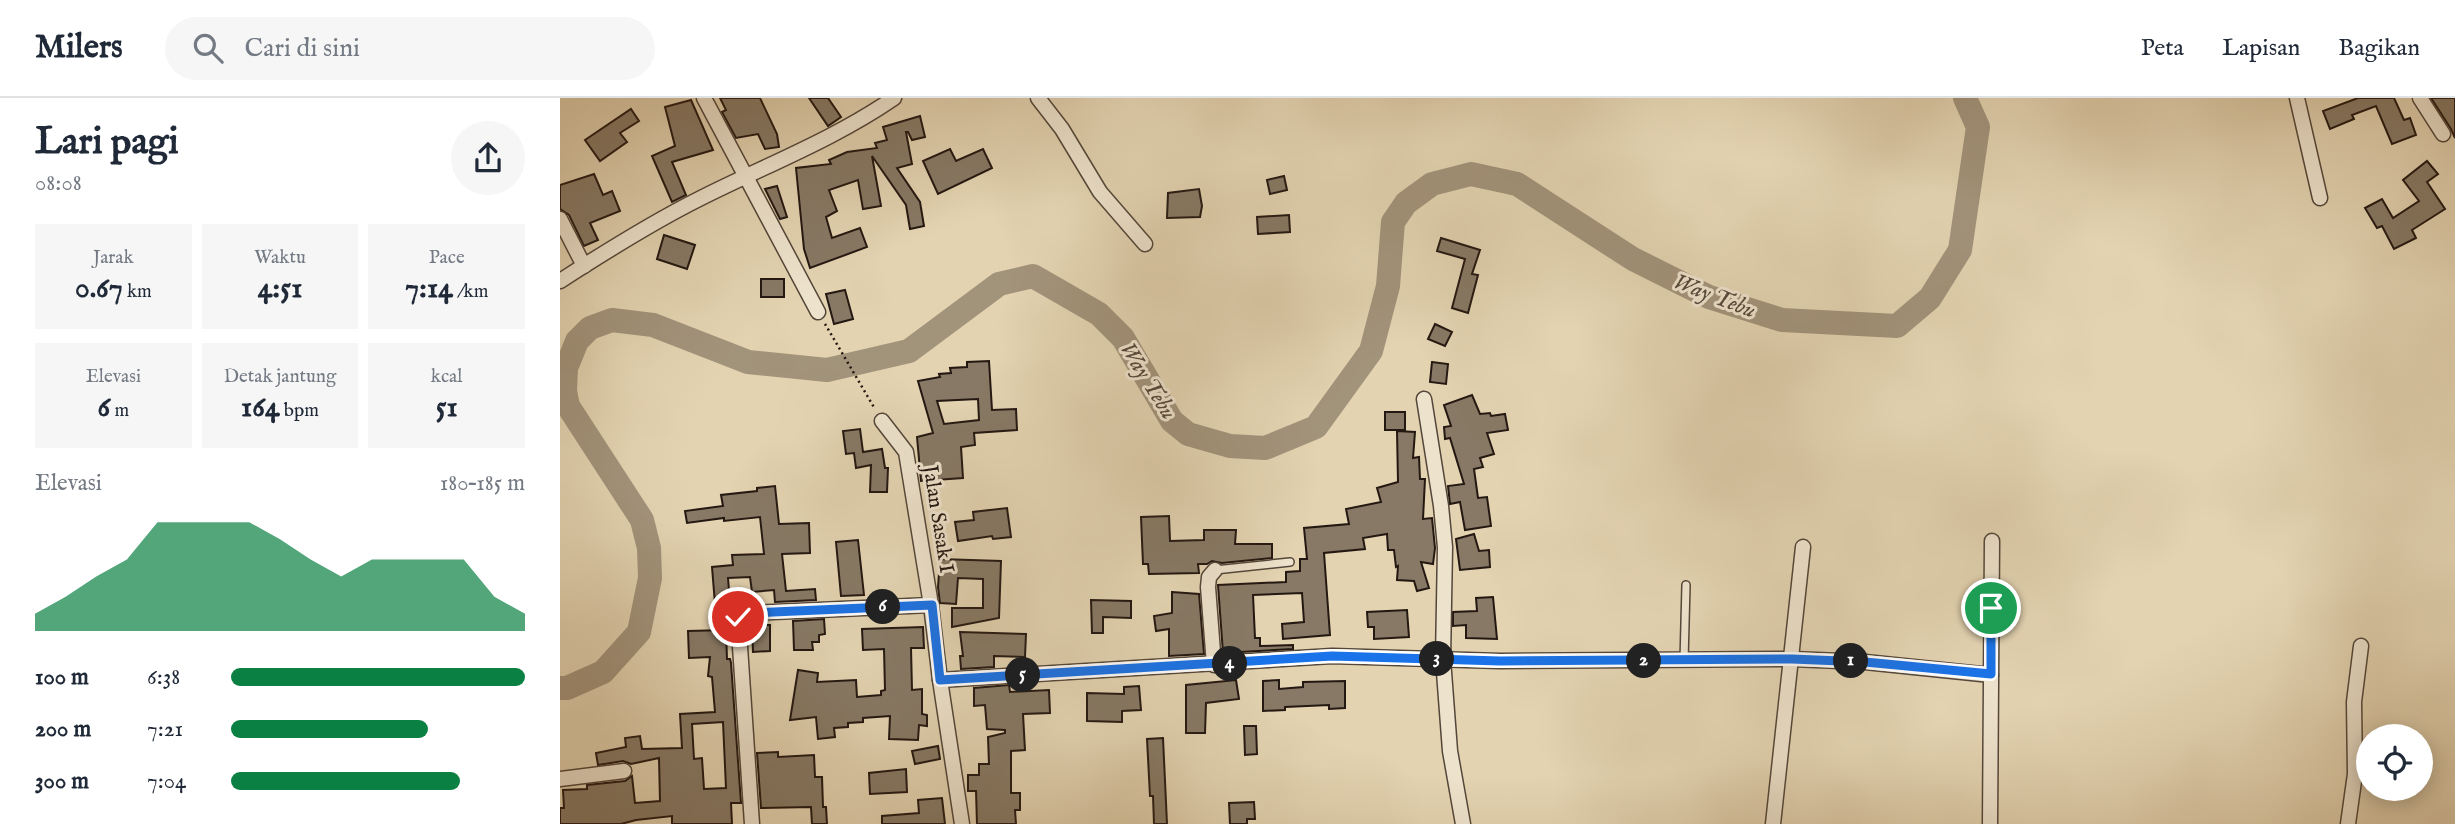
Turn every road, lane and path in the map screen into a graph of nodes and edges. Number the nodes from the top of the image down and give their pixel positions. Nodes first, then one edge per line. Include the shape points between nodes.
1 (704, 98) edge
2 (1038, 98) edge
3 (2297, 98) edge
4 (2420, 98) edge
5 (886, 100) edge
6 (2442, 134) dead end
7 (746, 177) junction
8 (2319, 198) dead end
9 (560, 219) edge
10 (1145, 244) dead end
11 (584, 265) junction
12 (560, 281) edge
13 (818, 312) joint
14 (1424, 399) dead end
15 (882, 421) joint
16 (1992, 541) dead end
17 (1803, 547) dead end
18 (1290, 562) dead end
19 (1215, 570) joint
20 (1686, 585) dead end
21 (932, 605) junction
22 (2361, 646) dead end
23 (1443, 659) junction
24 (1792, 659) junction
25 (1684, 661) junction
26 (1214, 665) junction
27 (1991, 674) junction
28 (940, 680) junction
29 (624, 771) dead end
30 (560, 779) edge
31 (752, 824) edge
32 (962, 824) edge
33 (1463, 824) edge
34 (1773, 824) edge
35 (1990, 824) edge
36 (2348, 824) edge

1 - 7 street
2 - 10 street via 1100,192
3 - 8 street
4 - 6 street
5 - 7 street via 850,126
7 - 11 street
7 - 13 street
9 - 11 street
11 - 12 street
13 - 15 path
14 - 23 street via 1445,547
15 - 21 street, Jalan Sasak I via 906,452
16 - 27 street
17 - 24 street
18 - 19 lane
19 - 26 street via 1208,587
20 - 25 lane
21 - 28 street, Jalan Sasak I
21 - 31 street via 738,617
22 - 36 street
23 - 25 street
23 - 26 street via 1332,656
23 - 33 street via 1450,751
24 - 25 street
24 - 27 street
24 - 34 street
26 - 28 street
27 - 35 street
28 - 32 street, Jalan Sasak I
29 - 30 street

